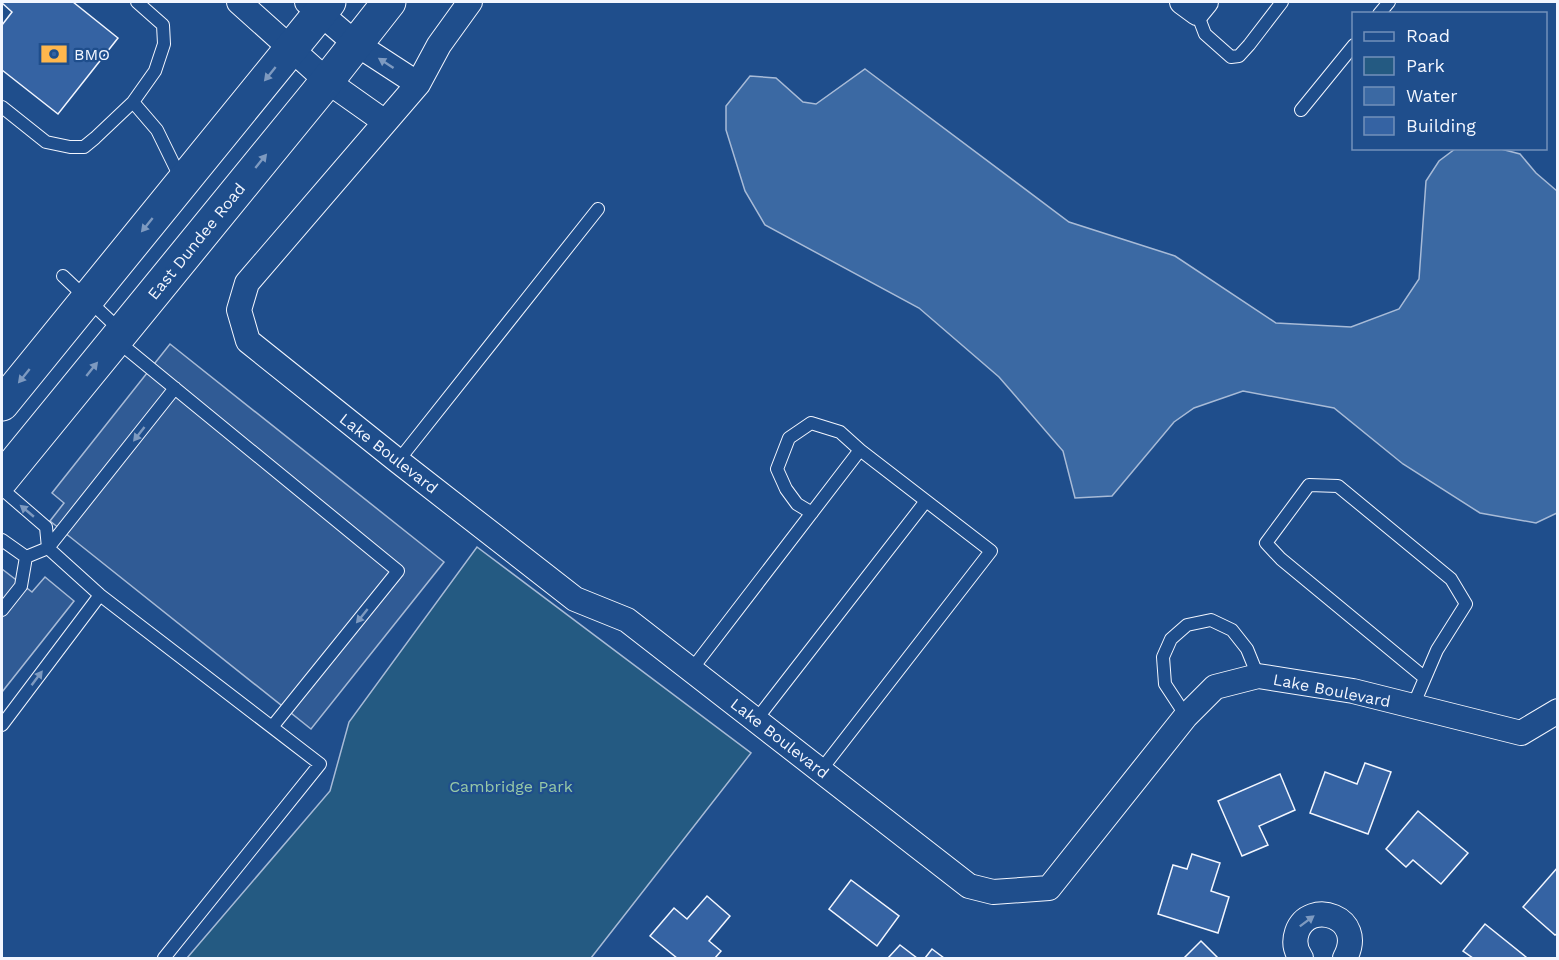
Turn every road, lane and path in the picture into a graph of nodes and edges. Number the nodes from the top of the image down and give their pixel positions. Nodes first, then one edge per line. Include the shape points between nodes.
1 (137, 2) edge
2 (239, 2) edge
3 (389, 2) edge
4 (470, 2) edge
5 (1282, 2) edge
6 (319, 5) edge
7 (1195, 5) edge
8 (355, 43) junction
9 (1352, 46) edge
10 (290, 49) junction
11 (327, 81) junction
12 (418, 84) junction
13 (133, 102) junction
14 (2, 107) edge
15 (1301, 110) dead end
16 (385, 122) junction
17 (182, 182) junction
18 (598, 208) dead end
19 (63, 276) dead end
20 (87, 299) junction
21 (119, 336) junction
22 (175, 388) junction
23 (2, 404) edge
24 (860, 450) junction
25 (398, 461) junction
26 (2, 479) edge
27 (2, 489) edge
28 (926, 501) junction
29 (812, 513) junction
30 (2, 540) edge
31 (48, 548) junction
32 (26, 557) junction
33 (100, 595) junction
34 (2, 610) edge
35 (692, 669) junction
36 (1258, 676) junction
37 (1425, 678) junction
38 (1413, 706) junction
39 (1557, 711) edge
40 (1186, 716) junction
41 (756, 720) junction
42 (2, 725) edge
43 (272, 727) junction
44 (821, 770) junction
45 (164, 958) edge
46 (1301, 958) edge
47 (1345, 958) edge

1 - 13 lane via 163,25 164,44 155,71
2 - 10 street
3 - 8 main road, East Dundee Road
4 - 12 street, Lake Boulevard via 439,45
5 - 7 lane via 1239,56 1231,57 1205,34
6 - 8 street
6 - 10 main road
8 - 11 main road, East Dundee Road
12 -> 8 street
9 - 15 lane
10 - 11 street
10 -> 17 main road
11 - 16 street
21 -> 11 main road, East Dundee Road
12 - 16 street, Lake Boulevard
13 - 14 lane via 84,147 46,142
13 - 17 lane via 157,130
16 - 25 street, Lake Boulevard via 247,283 239,310 248,341
17 -> 20 main road
18 - 25 lane
19 - 20 lane
20 - 21 lane
20 -> 23 main road
21 - 22 lane
26 -> 21 main road, East Dundee Road
22 -> 31 lane
22 -> 43 lane via 398,571
24 - 28 lane
24 - 29 lane
24 - 29 lane via 840,432 811,423 789,438 777,469 797,504
25 - 35 street, Lake Boulevard via 575,599 627,620
31 -> 27 lane via 46,527
28 - 41 lane
28 - 44 lane via 992,551
29 - 35 lane
30 - 32 lane
31 - 32 lane
31 - 33 lane
32 - 34 lane via 21,586
42 -> 33 lane
33 - 43 lane
35 - 41 street, Lake Boulevard
36 - 38 street, Lake Boulevard via 1353,691
36 - 40 street, Lake Boulevard via 1215,687
36 - 40 lane via 1232,630 1211,620 1187,625 1171,639 1163,657 1165,684
37 - 37 lane via 1437,650 1466,604 1451,579 1338,486 1309,485 1266,543
37 - 38 lane
38 - 39 street, Lake Boulevard via 1521,733
40 - 44 street, Lake Boulevard via 1049,888 993,892 969,886
41 - 44 street, Lake Boulevard
43 - 45 lane via 320,764
46 -> 47 street via 1295,945 1299,927 1305,920 1322,914 1345,925 1350,942

